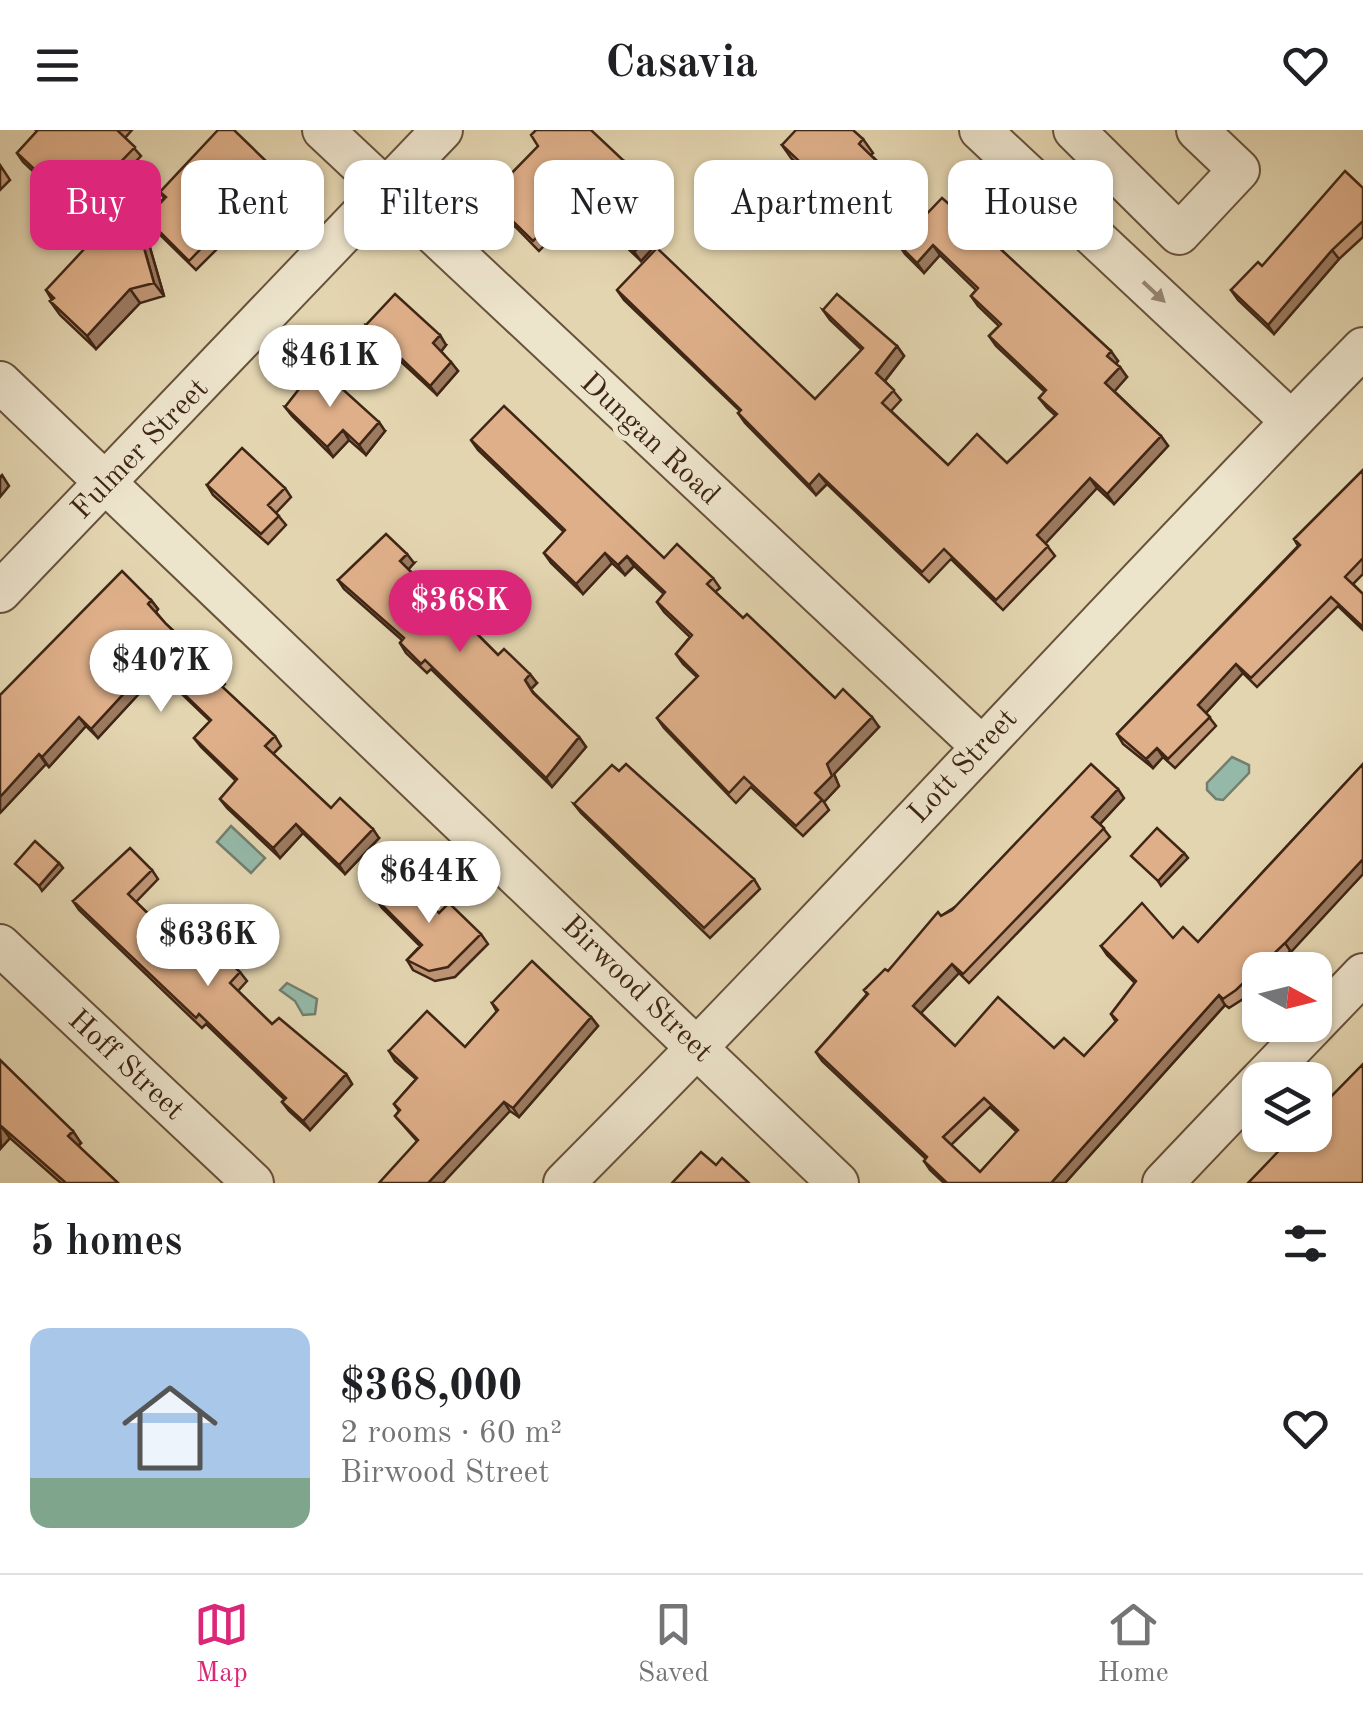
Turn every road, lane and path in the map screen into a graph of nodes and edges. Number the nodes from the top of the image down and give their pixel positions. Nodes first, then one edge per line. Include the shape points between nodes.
1 (323, 130) edge
2 (442, 130) edge
3 (980, 130) edge
4 (1197, 130) edge
5 (1090, 135) edge
6 (354, 160) edge
7 (414, 160) edge
8 (1012, 160) edge
9 (1070, 160) edge
10 (344, 234) edge
11 (450, 250) edge
12 (1108, 250) edge
13 (1363, 348) edge
14 (0, 382) edge
15 (1291, 421) junction
16 (106, 482) junction
17 (0, 592) edge
18 (980, 744) junction
19 (0, 945) edge
20 (1363, 974) edge
21 (1332, 1006) edge
22 (1297, 1042) edge
23 (700, 1046) junction
24 (1279, 1062) edge
25 (1242, 1101) edge
26 (253, 1183) edge
27 (564, 1183) edge
28 (838, 1183) edge
29 (1163, 1183) edge

1 - 6 street, Dungan Road
2 - 7 street, Fulmer Street
3 - 8 street
4 - 5 street via 1239,170 1179,234
5 - 9 street
10 - 16 street, Fulmer Street
11 - 18 street, Dungan Road
12 -> 15 street
13 - 15 street, Lott Street
14 - 16 street, Birwood Street
15 - 18 street, Lott Street
16 - 17 street, Fulmer Street
16 - 23 street, Birwood Street
18 - 23 street, Lott Street
19 - 26 street, Hoff Street
20 - 21 street
22 - 24 street
23 - 27 street, Lott Street
23 - 28 street, Birwood Street
25 - 29 street

